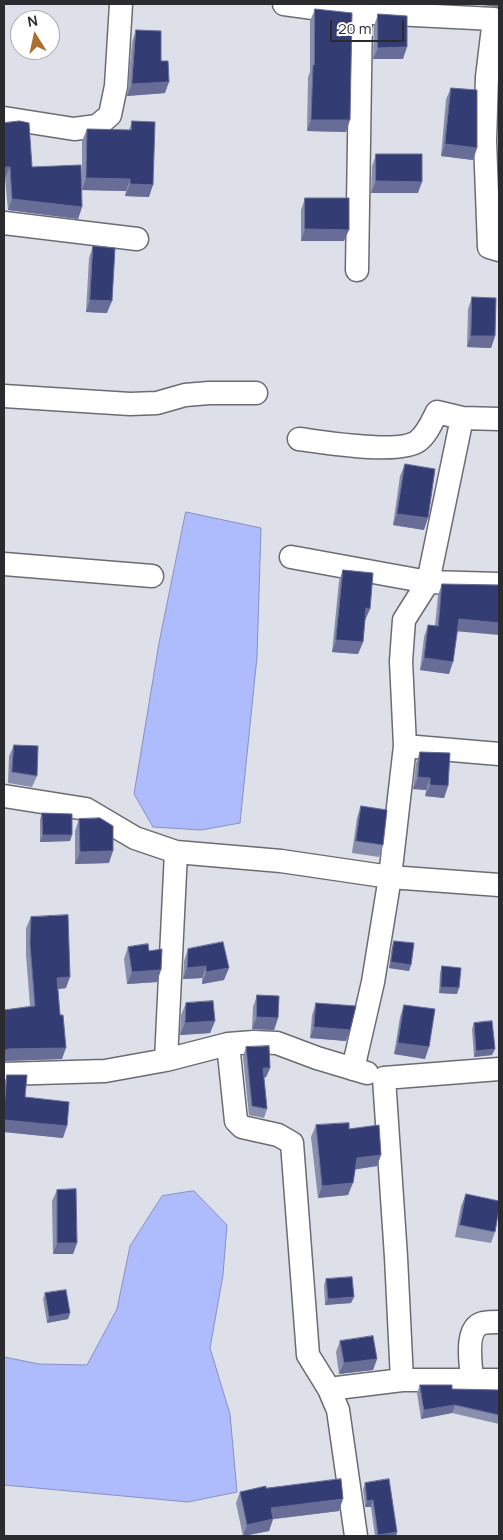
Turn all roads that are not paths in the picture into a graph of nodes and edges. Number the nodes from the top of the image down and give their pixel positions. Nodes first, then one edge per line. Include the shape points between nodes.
1 (121, 4) edge
2 (284, 4) edge
3 (361, 12) junction
4 (496, 19) edge
5 (4, 118) edge
6 (492, 143) edge
7 (4, 223) edge
8 (137, 239) dead end
9 (499, 250) edge
10 (357, 270) dead end
11 (256, 393) dead end
12 (4, 396) edge
13 (462, 418) junction
14 (499, 419) edge
15 (299, 439) dead end
16 (291, 557) dead end
17 (4, 564) edge
18 (152, 576) dead end
19 (428, 582) junction
20 (499, 584) edge
21 (405, 746) junction
22 (499, 754) edge
23 (4, 796) edge
24 (176, 852) junction
25 (390, 877) junction
26 (499, 885) edge
27 (228, 1044) junction
28 (166, 1060) junction
29 (353, 1069) junction
30 (499, 1069) edge
31 (4, 1074) edge
32 (384, 1078) junction
33 (499, 1322) edge
34 (472, 1379) junction
35 (402, 1380) junction
36 (499, 1380) edge
37 (328, 1389) junction
38 (356, 1536) edge

1 - 5 street via 116,86 110,115 97,126 74,129
2 - 3 street
3 - 4 street
3 - 10 street
4 - 6 street via 487,77
6 - 9 street via 489,247
7 - 8 street
11 - 12 street via 208,393 156,403 130,404
13 - 14 street
13 - 15 street via 437,412 417,442 396,448
13 - 19 street
16 - 19 street
17 - 18 street
19 - 20 street
19 - 21 street via 404,620 401,661
21 - 22 street
21 - 25 street
23 - 24 street via 86,809 135,838
24 - 25 street via 281,861
24 - 28 street
25 - 26 street
25 - 29 street via 373,982
27 - 28 street
27 - 29 street via 277,1043
27 - 37 street via 236,1121 242,1127 278,1135 292,1143 308,1355
28 - 31 street via 105,1071
29 - 32 street
30 - 32 street
32 - 35 street
33 - 34 street via 482,1323 473,1328 470,1340
34 - 35 street
34 - 36 street
35 - 37 street
37 - 38 street via 338,1410

